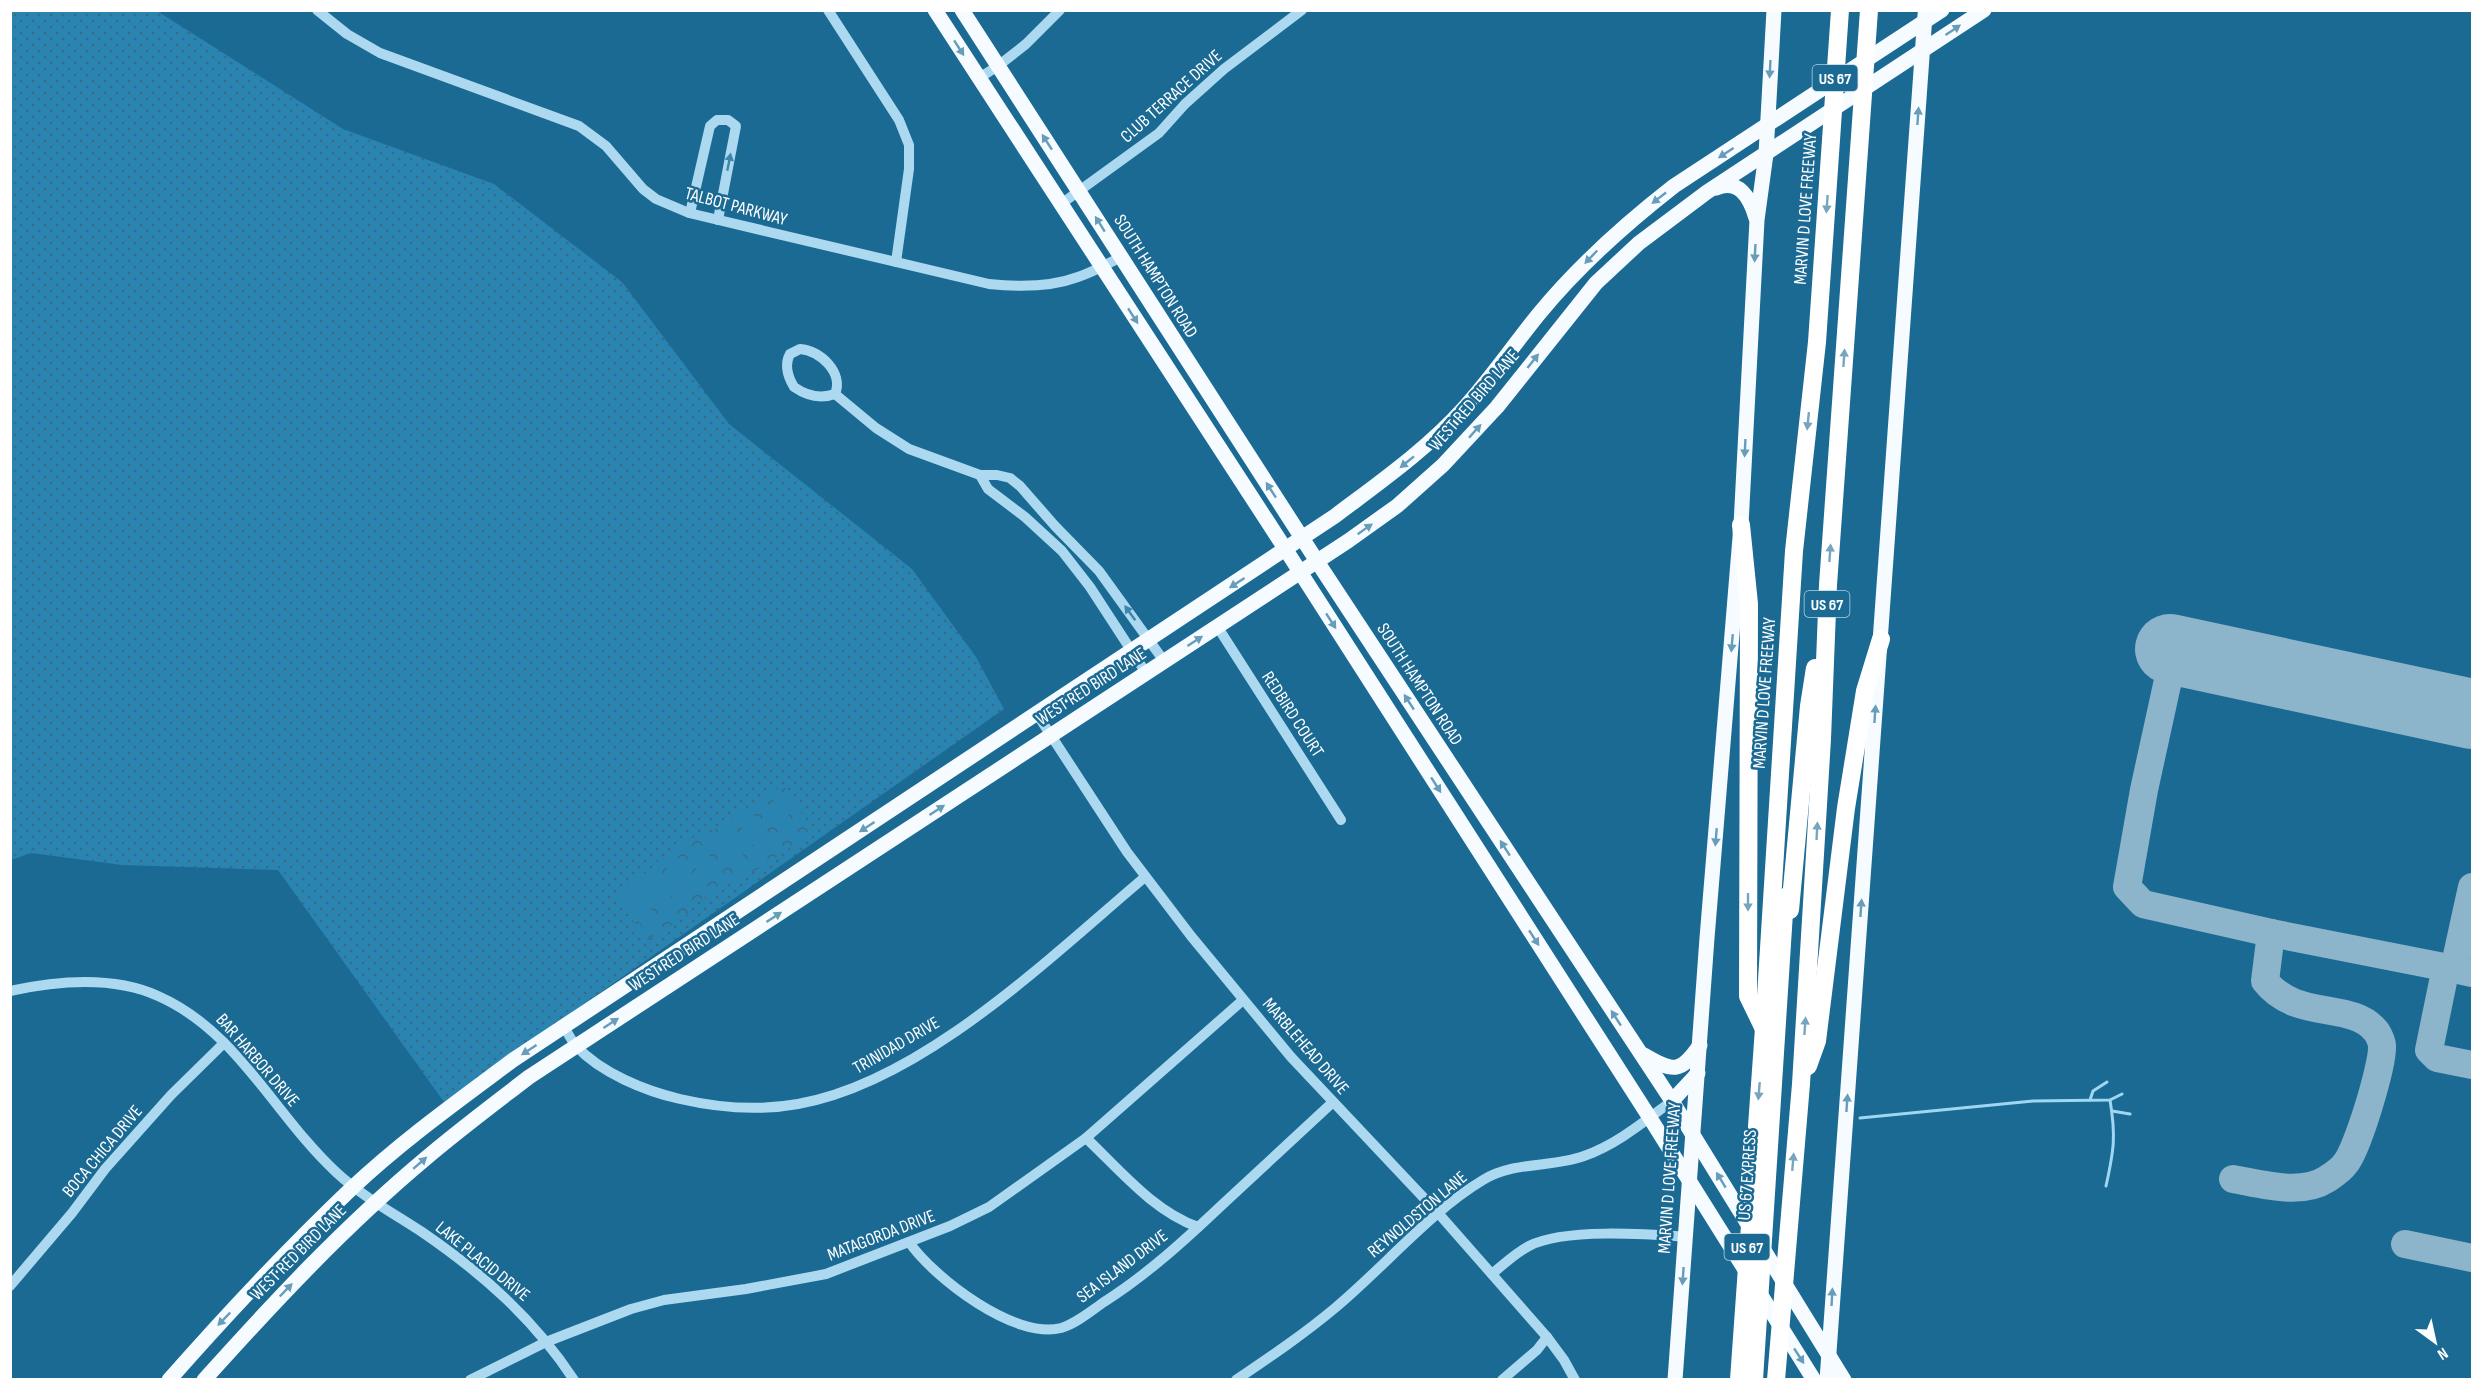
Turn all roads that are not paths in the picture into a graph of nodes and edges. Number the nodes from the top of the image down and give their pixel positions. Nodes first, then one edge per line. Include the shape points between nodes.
1 (317, 10) edge
2 (828, 10) edge
3 (935, 10) edge
4 (962, 10) edge
5 (1060, 10) edge
6 (1302, 10) edge
7 (1774, 10) edge
8 (1840, 10) edge
9 (1869, 10) edge
10 (1942, 10) edge
11 (1983, 10) edge
12 (1925, 16) edge
13 (1923, 51) junction
14 (998, 66) junction
15 (979, 78) junction
16 (1767, 126) junction
17 (1766, 154) junction
18 (1079, 191) junction
19 (1707, 192) junction
20 (1061, 204) junction
21 (690, 213) junction
22 (1634, 217) junction
23 (718, 220) junction
24 (1757, 220) junction
25 (1649, 236) junction
26 (1121, 257) junction
27 (896, 262) junction
28 (1101, 267) junction
29 (1479, 390) junction
30 (835, 394) junction
31 (1497, 407) junction
32 (980, 475) junction
33 (1034, 500) junction
34 (1025, 517) junction
35 (1741, 525) junction
36 (1065, 537) junction
37 (1302, 539) junction
38 (1058, 547) junction
39 (1286, 550) junction
40 (1794, 551) junction
41 (1316, 560) junction
42 (1299, 572) junction
43 (1104, 578) junction
44 (1828, 585) junction
45 (1090, 587) junction
46 (1217, 626) junction
47 (1881, 639) junction
48 (1150, 640) junction
49 (1133, 651) junction
50 (1164, 661) junction
51 (1146, 673) junction
52 (1037, 714) junction
53 (1051, 736) junction
54 (1003, 737) junction
55 (1017, 758) junction
56 (1341, 820) dead end
57 (1487, 821) junction
58 (1468, 834) junction
59 (1522, 875) junction
60 (1145, 877) junction
61 (1502, 889) junction
62 (10, 991) edge
63 (1243, 1000) junction
64 (564, 1027) junction
65 (1764, 1028) junction
66 (224, 1042) junction
67 (1700, 1045) junction
68 (576, 1046) junction
69 (1777, 1046) junction
70 (1638, 1051) junction
71 (1698, 1073) junction
72 (1801, 1084) junction
73 (1672, 1101) junction
74 (1333, 1102) junction
75 (1650, 1118) junction
76 (1694, 1134) junction
77 (1086, 1138) junction
78 (1690, 1182) junction
79 (353, 1187) junction
80 (376, 1202) junction
81 (1438, 1215) junction
82 (1198, 1227) junction
83 (1686, 1236) junction
84 (909, 1242) junction
85 (1492, 1274) junction
86 (10, 1286) edge
87 (1547, 1337) junction
88 (546, 1342) junction
89 (1829, 1356) junction
90 (169, 1380) edge
91 (204, 1380) edge
92 (470, 1380) edge
93 (574, 1380) edge
94 (1236, 1380) edge
95 (1502, 1380) edge
96 (1575, 1380) edge
97 (1675, 1380) edge
98 (1739, 1380) edge
99 (1754, 1380) edge
100 (1776, 1380) edge
101 (1814, 1380) edge
102 (1827, 1380) edge
103 (1844, 1380) edge

1 - 21 street, TALBOT PARKWAY via 380,53 579,126 606,146 643,189
2 - 27 street via 899,120 909,145
3 -> 15 main road
4 - 14 main road, SOUTH HAMPTON ROAD
5 - 14 street
6 - 18 street, CLUB TERRACE DRIVE via 1224,69 1159,133
7 -> 16 main road, MARVIN D LOVE FREEWAY
8 -> 40 highway, MARVIN D LOVE FREEWAY / US 67 via 1817,342
44 -> 9 highway, US 67
10 - 12 main road, WEST RED BIRD LANE
13 -> 11 main road, WEST RED BIRD LANE
12 - 13 main road
12 - 16 main road, WEST RED BIRD LANE via 1905,34
13 - 17 main road, WEST RED BIRD LANE
47 -> 13 main road
14 - 15 street
18 -> 14 main road, SOUTH HAMPTON ROAD
15 - 20 main road
16 - 17 main road, MARVIN D LOVE FREEWAY
16 -> 22 main road, WEST RED BIRD LANE
17 - 19 main road, WEST RED BIRD LANE
17 - 24 main road, MARVIN D LOVE FREEWAY
18 - 20 street, CLUB TERRACE DRIVE
26 -> 18 main road, SOUTH HAMPTON ROAD
19 - 24 main road via 1723,185 1743,190 1752,202
19 - 25 main road, WEST RED BIRD LANE
20 - 28 main road
21 - 23 street, TALBOT PARKWAY
23 -> 21 street via 736,126 728,120 717,120 710,126
22 - 25 main road
22 -> 29 main road, WEST RED BIRD LANE via 1539,314
23 - 27 street, TALBOT PARKWAY
24 -> 35 main road, MARVIN D LOVE FREEWAY
31 -> 25 main road, WEST RED BIRD LANE via 1596,283
26 - 28 street, TALBOT PARKWAY
37 -> 26 main road, SOUTH HAMPTON ROAD
27 - 28 street, TALBOT PARKWAY via 1010,286 1077,278
28 -> 39 main road
29 - 31 main road
29 -> 37 main road, WEST RED BIRD LANE via 1412,458
30 - 30 street via 833,373 820,355 806,350 790,354 787,370 794,387 815,396
30 - 32 street via 876,429 909,449
41 -> 31 main road, WEST RED BIRD LANE via 1413,492
32 - 33 street via 1010,478
32 - 34 street via 988,489
33 - 34 street
33 - 36 street
34 - 38 street
35 -> 65 highway via 1749,604 1748,996
35 -> 67 main road, MARVIN D LOVE FREEWAY
36 - 38 street
36 - 43 street
37 - 39 main road, WEST RED BIRD LANE
37 - 41 main road, SOUTH HAMPTON ROAD
38 - 45 street
39 - 42 main road
39 -> 48 main road, WEST RED BIRD LANE
40 - 65 highway, MARVIN D LOVE FREEWAY / US 67
40 - 69 highway via 1802,581
41 - 42 main road, WEST RED BIRD LANE
57 -> 41 main road, SOUTH HAMPTON ROAD
42 - 46 main road, WEST RED BIRD LANE
42 -> 58 main road
43 - 45 street
48 -> 43 street
44 - 69 highway via 1809,706
72 -> 44 highway, US 67
45 - 49 street
50 -> 46 main road, WEST RED BIRD LANE
46 - 56 street, REDBIRD COURT
47 - 72 highway via 1865,691 1846,808 1817,1041
89 -> 47 main road
48 - 49 main road, WEST RED BIRD LANE
48 - 50 street
49 - 51 street
49 - 52 main road, WEST RED BIRD LANE
50 - 51 main road, WEST RED BIRD LANE
51 - 53 main road, WEST RED BIRD LANE
52 - 53 street, MARBLEHEAD DRIVE
52 - 54 main road, WEST RED BIRD LANE
53 - 55 main road, WEST RED BIRD LANE
53 - 60 street, MARBLEHEAD DRIVE
54 - 55 main road
54 -> 64 main road, WEST RED BIRD LANE
68 -> 55 main road, WEST RED BIRD LANE
57 - 58 main road
59 -> 57 main road, SOUTH HAMPTON ROAD
58 - 61 main road
59 - 61 main road
70 -> 59 main road, SOUTH HAMPTON ROAD
60 - 63 street, MARBLEHEAD DRIVE
60 - 68 street, TRINIDAD DRIVE via 998,999 936,1044 869,1082 825,1098 774,1108 695,1103 644,1087 601,1066
61 -> 75 main road
62 - 66 street, BAR HARBOR DRIVE via 79,983 124,986 157,995 209,1026
63 - 74 street, MARBLEHEAD DRIVE
63 - 77 street, MATAGORDA DRIVE
64 - 68 street, TRINIDAD DRIVE
64 -> 79 main road, WEST RED BIRD LANE via 446,1110
65 -> 98 highway, MARVIN D LOVE FREEWAY / US 67
66 - 79 street, BAR HARBOR DRIVE via 298,1133
66 - 86 street, BOCA CHICA DRIVE via 105,1169
67 - 70 main road via 1687,1063 1671,1068
67 - 71 main road, MARVIN D LOVE FREEWAY
80 -> 68 main road, WEST RED BIRD LANE via 473,1120
69 - 99 highway, US 67 EXPRESS
70 - 73 main road, SOUTH HAMPTON ROAD
71 - 73 main road
71 - 76 main road, MARVIN D LOVE FREEWAY
100 -> 72 highway, US 67
73 - 75 street, REYNOLDSTON LANE
73 - 76 main road, SOUTH HAMPTON ROAD
74 - 81 street, MARBLEHEAD DRIVE
74 - 82 street, SEA ISLAND DRIVE
75 - 78 main road
75 - 81 street, REYNOLDSTON LANE via 1585,1156 1554,1164 1510,1168 1485,1179
76 - 78 main road, MARVIN D LOVE FREEWAY
89 -> 76 main road, SOUTH HAMPTON ROAD
77 - 82 street via 1155,1203 1179,1220
77 - 84 street, MATAGORDA DRIVE via 989,1207
78 - 83 main road, MARVIN D LOVE FREEWAY
78 -> 101 main road
79 - 80 street, LAKE PLACID DRIVE
79 -> 90 main road, WEST RED BIRD LANE via 221,1321
80 - 88 street, LAKE PLACID DRIVE via 488,1281
91 -> 80 main road, WEST RED BIRD LANE via 286,1289
81 - 85 street, MARBLEHEAD DRIVE
81 - 94 street, REYNOLDSTON LANE via 1335,1308
82 - 84 street, SEA ISLAND DRIVE via 1116,1295 1070,1324 1049,1329 1026,1326 950,1286
83 - 85 street via 1594,1234 1545,1240 1524,1249
83 -> 97 main road, MARVIN D LOVE FREEWAY
84 - 88 street, MATAGORDA DRIVE via 801,1280 653,1303
85 - 87 street, MARBLEHEAD DRIVE
87 - 95 street
87 - 96 street, MARBLEHEAD DRIVE
88 - 92 street, MATAGORDA DRIVE
88 - 93 street, LAKE PLACID DRIVE
89 - 102 main road
89 - 103 main road, SOUTH HAMPTON ROAD

